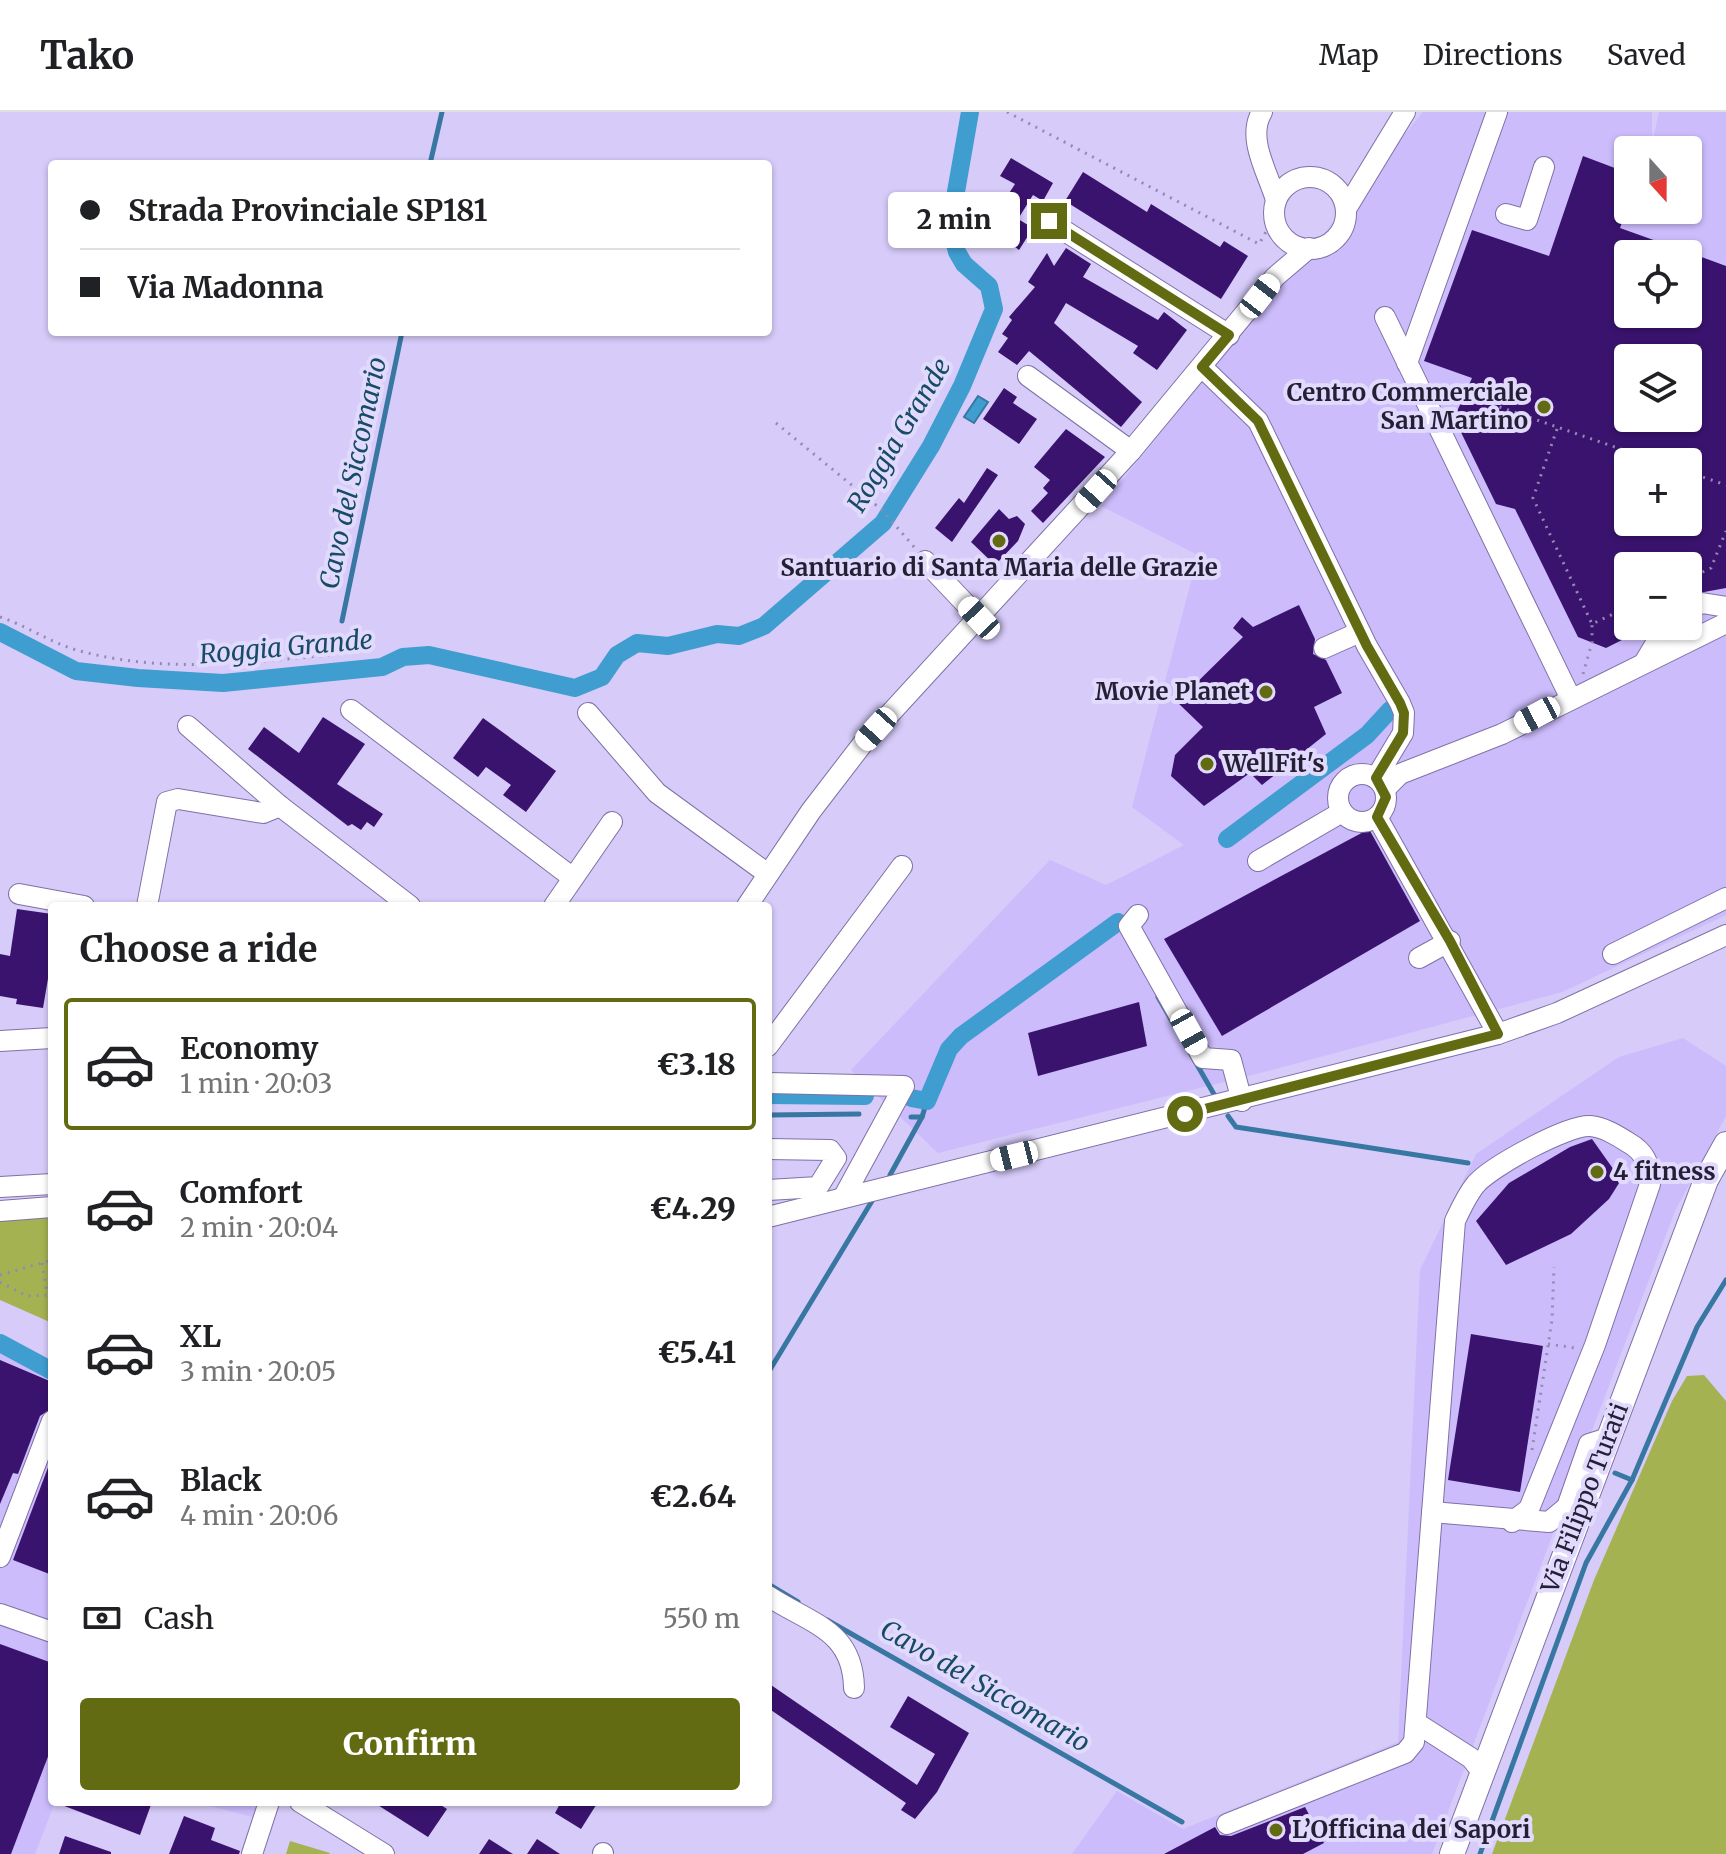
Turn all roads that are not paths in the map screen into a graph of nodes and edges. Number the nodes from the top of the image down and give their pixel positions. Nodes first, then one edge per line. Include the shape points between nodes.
1 (1262, 112) edge
2 (1405, 112) edge
3 (1497, 112) edge
4 (1388, 134) junction
5 (1266, 166) junction
6 (1544, 167) dead end
7 (1298, 179) junction
8 (1327, 181) junction
9 (1276, 208) junction
10 (1346, 209) junction
11 (1506, 214) dead end
12 (1049, 221) dead end
13 (1288, 241) junction
14 (1309, 248) junction
15 (1275, 277) junction
16 (1385, 317) dead end
17 (1229, 335) junction
18 (1202, 367) junction
19 (1412, 372) junction
20 (1028, 376) dead end
21 (1131, 451) junction
22 (925, 561) road end
23 (1702, 603) edge
24 (1726, 607) edge
25 (979, 618) junction
26 (1726, 623) edge
27 (1360, 632) junction
28 (1658, 640) edge
29 (1324, 648) dead end
30 (1644, 663) junction
31 (1571, 699) junction
32 (351, 710) dead end
33 (588, 713) dead end
34 (188, 726) dead end
35 (1381, 784) junction
36 (280, 806) junction
37 (1342, 812) junction
38 (1377, 817) junction
39 (612, 822) dead end
40 (1258, 861) dead end
41 (902, 866) dead end
42 (768, 874) junction
43 (573, 878) junction
44 (19, 894) dead end
45 (1726, 898) edge
46 (62, 902) edge
47 (148, 902) edge
48 (405, 902) edge
49 (557, 902) edge
50 (750, 902) edge
51 (1138, 915) dead end
52 (1726, 935) edge
53 (1450, 941) junction
54 (1613, 954) dead end
55 (1419, 958) dead end
56 (1498, 1034) junction
57 (48, 1038) edge
58 (0, 1041) edge
59 (772, 1041) edge
60 (772, 1083) edge
61 (1242, 1101) junction
62 (1726, 1144) edge
63 (772, 1149) edge
64 (48, 1184) edge
65 (0, 1187) edge
66 (772, 1190) edge
67 (843, 1198) junction
68 (48, 1207) edge
69 (0, 1211) edge
70 (772, 1216) edge
71 (48, 1431) edge
72 (1608, 1438) junction
73 (1432, 1512) junction
74 (1512, 1522) junction
75 (0, 1557) edge
76 (772, 1598) edge
77 (0, 1614) edge
78 (48, 1631) edge
79 (854, 1688) dead end
80 (1418, 1724) junction
81 (1482, 1772) junction
82 (268, 1806) edge
83 (314, 1806) edge
84 (1227, 1824) dead end
85 (252, 1854) edge
86 (384, 1854) edge
87 (1452, 1854) edge

1 - 5 street via 1256,123 1257,147
2 - 4 street
3 - 19 street
4 - 8 street via 1353,173
4 - 10 street
5 - 7 street
5 - 9 street
6 - 11 street via 1527,220
7 - 8 street
7 - 9 street via 1289,184
8 - 10 street
9 - 13 street
10 - 14 street via 1334,239
12 - 17 street
13 - 14 street
13 - 15 street
14 - 15 street
15 - 17 street
16 - 19 street
17 - 18 street
18 - 21 street
18 - 27 street via 1258,421
19 - 31 street
20 - 21 street
21 - 25 street
22 - 25 street
23 - 24 street
25 - 42 street via 864,742
26 - 30 street
27 - 29 street
27 - 35 street via 1404,713 1403,733
28 - 30 street
30 - 31 street
31 - 35 street
32 - 43 street
33 - 42 street via 657,793
34 - 36 street
35 - 37 street via 1362,773 1347,778 1338,790
35 - 38 street via 1386,804
36 - 47 street via 263,813 178,799 167,802
36 - 48 street
37 - 38 street via 1362,822
37 - 40 street
38 - 53 street
39 - 43 street
41 - 59 street
42 - 50 street
43 - 49 street
44 - 46 street
45 - 54 street
51 - 61 street via 1129,926 1203,1058 1231,1060
52 - 56 street via 1557,1013
53 - 55 street
53 - 56 street
56 - 61 street
57 - 58 street
60 - 67 street via 904,1086
61 - 67 street
62 - 72 main road, Via Filippo Turati via 1706,1180
63 - 66 street via 830,1150 836,1158 818,1187
64 - 65 street
67 - 70 street
68 - 69 street
71 - 75 street
72 - 74 street via 1589,1444 1567,1507 1558,1517
72 - 81 main road, Via Filippo Turati
73 - 74 street
73 - 74 street via 1455,1221 1485,1176 1572,1130 1592,1126 1643,1154 1650,1184 1540,1481 1525,1515
73 - 80 street
76 - 79 street via 845,1647 853,1664
77 - 78 street
80 - 81 street via 1471,1758
80 - 84 street via 1405,1753
81 - 87 main road, Via Filippo Turati
82 - 85 street
83 - 86 street

